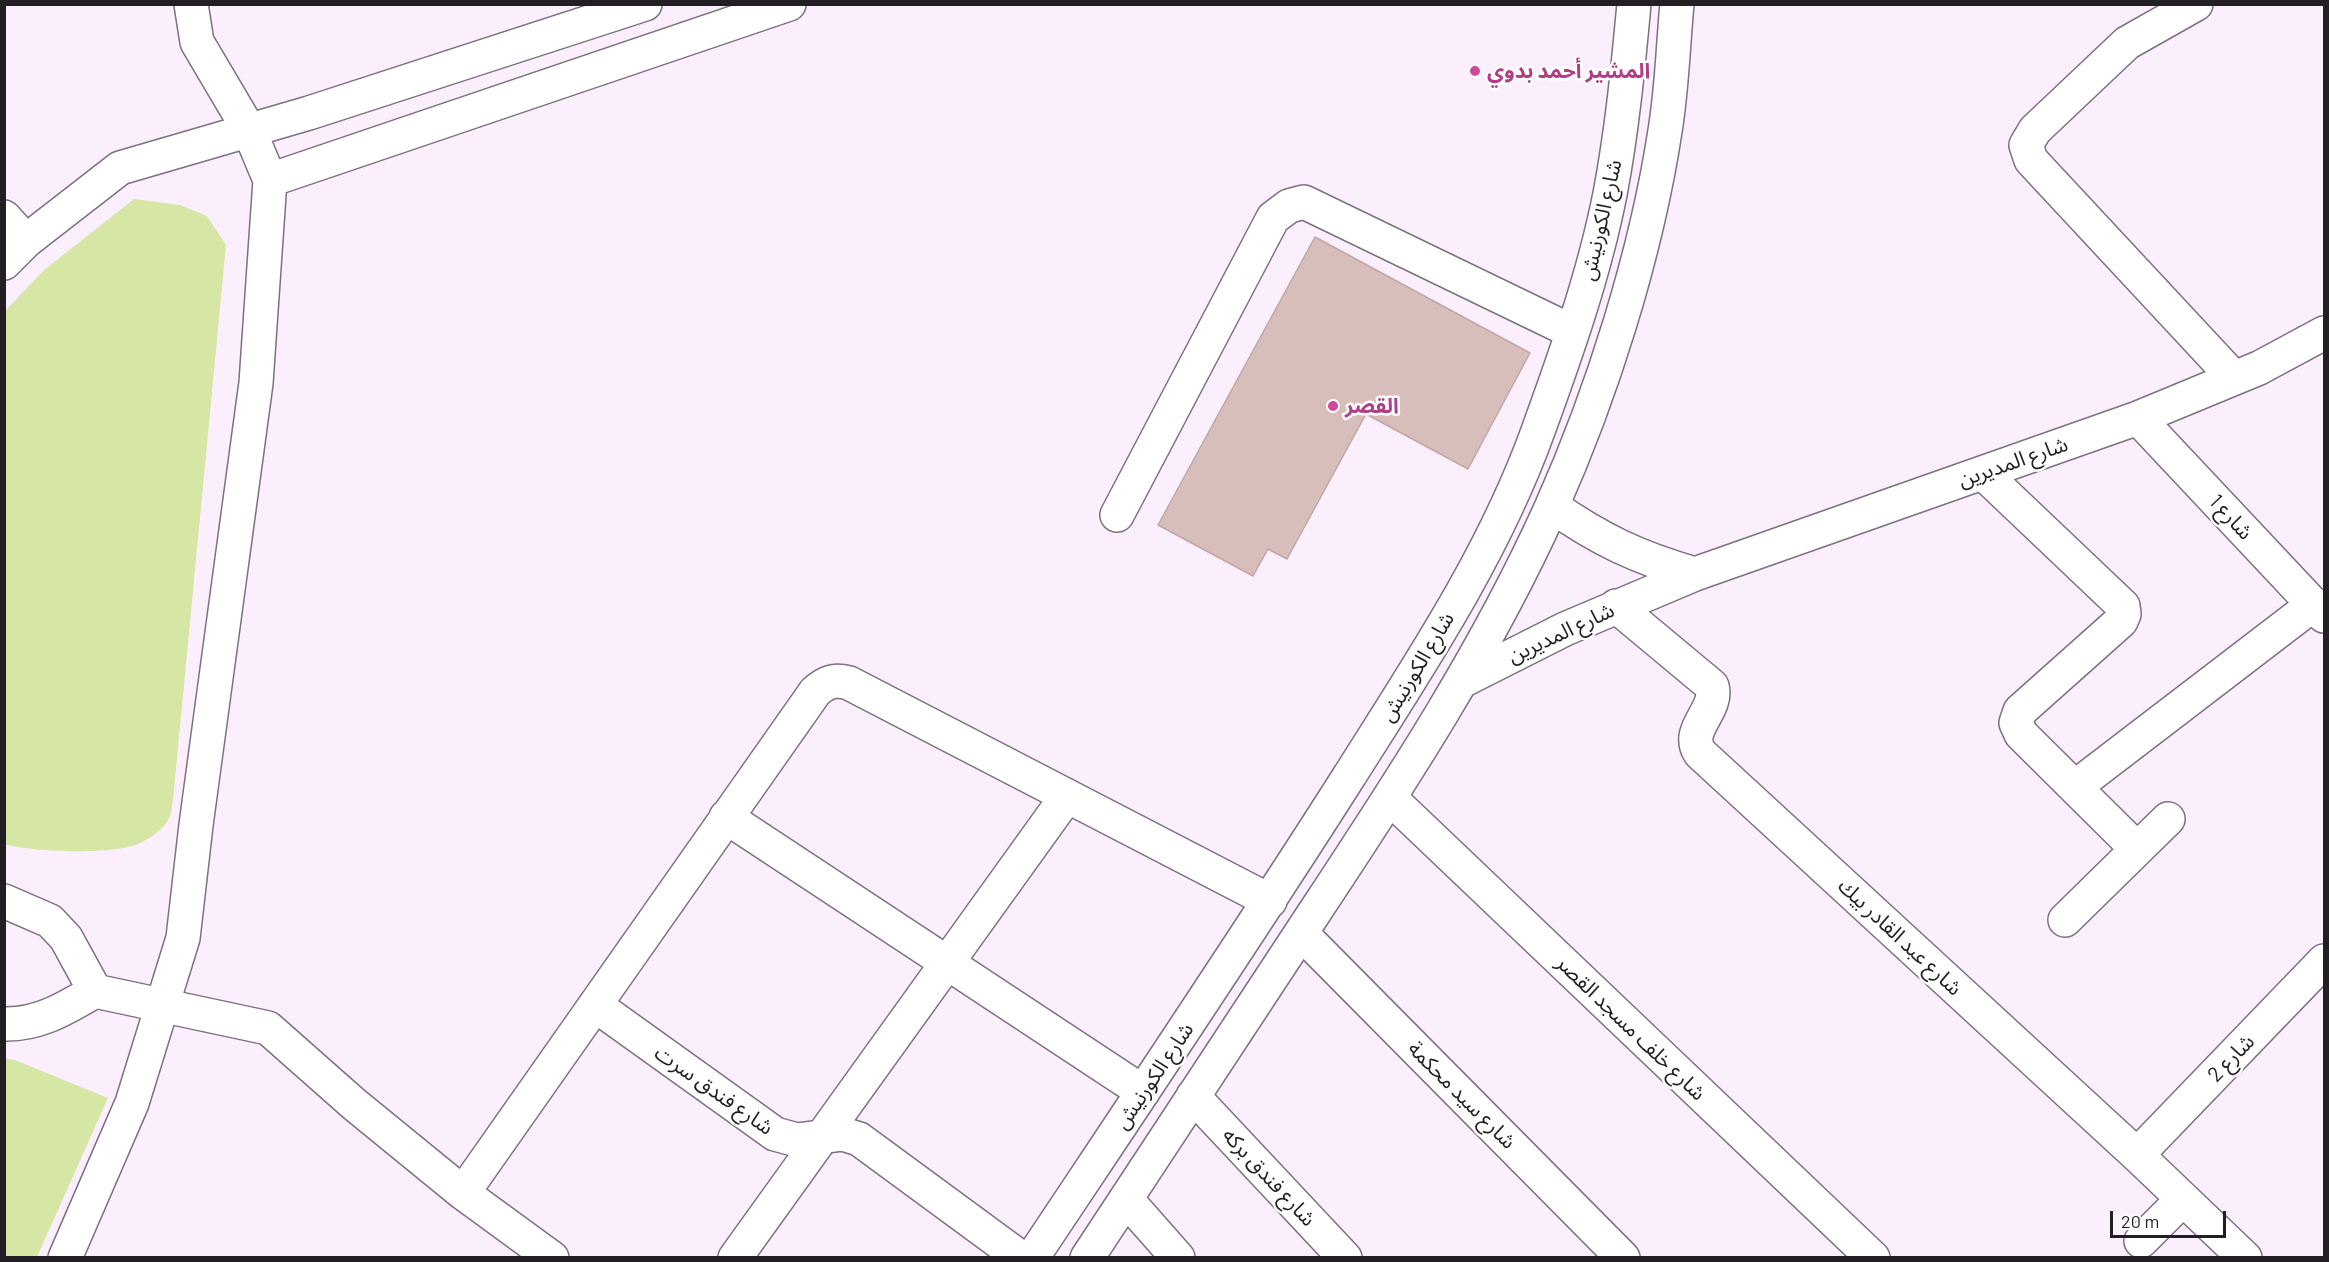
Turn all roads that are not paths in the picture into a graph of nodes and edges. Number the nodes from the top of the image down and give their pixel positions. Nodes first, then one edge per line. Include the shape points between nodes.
1 (191, 4) edge
2 (789, 4) edge
3 (1634, 4) edge
4 (1677, 4) edge
5 (2196, 4) edge
6 (645, 5) edge
7 (651, 50) junction
8 (249, 130) junction
9 (270, 180) junction
10 (12, 240) edge
11 (1571, 331) junction
12 (2325, 333) edge
13 (2234, 378) junction
14 (2138, 418) junction
15 (1983, 473) junction
16 (1552, 506) junction
17 (1117, 515) dead end
18 (1695, 574) junction
19 (1617, 606) junction
20 (2319, 610) edge
21 (1462, 681) junction
22 (2075, 787) junction
23 (1067, 796) junction
24 (1390, 798) junction
25 (726, 817) junction
26 (2168, 819) dead end
27 (2137, 849) junction
28 (4, 901) edge
29 (1270, 901) junction
30 (2065, 920) dead end
31 (1301, 933) junction
32 (2325, 961) edge
33 (948, 963) junction
34 (95, 992) junction
35 (164, 1005) junction
36 (595, 1005) junction
37 (4, 1024) edge
38 (1143, 1092) junction
39 (1193, 1096) junction
40 (823, 1136) junction
41 (2137, 1155) junction
42 (463, 1193) junction
43 (1126, 1199) junction
44 (2183, 1199) junction
45 (2141, 1241) dead end
46 (65, 1257) edge
47 (552, 1257) edge
48 (735, 1257) edge
49 (1022, 1257) edge
50 (1032, 1257) edge
51 (1087, 1257) edge
52 (1178, 1257) edge
53 (1345, 1257) edge
54 (1623, 1257) edge
55 (1873, 1257) edge
56 (2245, 1257) edge

1 - 8 street via 197,42
2 - 7 street
3 - 11 street, شارع الكورنيش via 1623,114 1609,196 1590,276
4 - 16 street, شارع الكورنيش via 1666,130 1631,284 1608,359
5 - 13 street via 2127,43 2035,130 2026,145 2031,160
6 - 7 street
6 - 8 street
7 - 9 street
8 - 9 street
8 - 10 street via 120,168
9 - 35 street via 254,394 183,938
11 - 17 street via 1304,202 1289,206 1273,218
11 - 29 street, شارع الكورنيش via 1537,434 1467,584
12 - 13 street, شارع المديرين
13 - 14 street, شارع المديرين
14 - 15 street, شارع المديرين
14 - 20 street, شارع 1
15 - 18 street, شارع المديرين
15 - 22 street via 2123,606 2124,614 2116,627 2016,716 2021,734
16 - 18 street via 1618,547
16 - 21 street, شارع الكورنيش via 1510,595
18 - 19 street, شارع المديرين
19 - 21 street, شارع المديرين
19 - 41 street, شارع عبد القادر بيك via 1712,686 1713,700 1695,734 1700,753
20 - 22 street
21 - 24 street, شارع الكورنيش
22 - 27 street
23 - 25 street via 838,680 825,683 815,692
23 - 29 street
23 - 33 street
24 - 31 street, شارع الكورنيش
24 - 55 street, شارع خلف مسجد القصر
25 - 33 street
25 - 36 street
26 - 27 street
27 - 30 street
28 - 34 street via 50,921 66,938
29 - 38 street, شارع الكورنيش
31 - 39 street, شارع الكورنيش
31 - 54 street, شارع سيد محكمة
32 - 41 street, شارع 2
33 - 38 street
33 - 40 street
34 - 35 street
34 - 37 street via 51,1016
35 - 42 street via 268,1028
35 - 46 street via 132,1103
36 - 40 street, شارع فندق سرت via 775,1134 797,1140
36 - 42 street
38 - 50 street, شارع الكورنيش
39 - 43 street, شارع الكورنيش
39 - 53 street, شارع فندق بركه
40 - 48 street
40 - 49 street, شارع فندق سرت via 843,1134 859,1139
41 - 44 street, شارع عبد القادر بيك
42 - 47 street
43 - 51 street, شارع الكورنيش
43 - 52 street
44 - 45 street
44 - 56 street, شارع عبد القادر بيك

